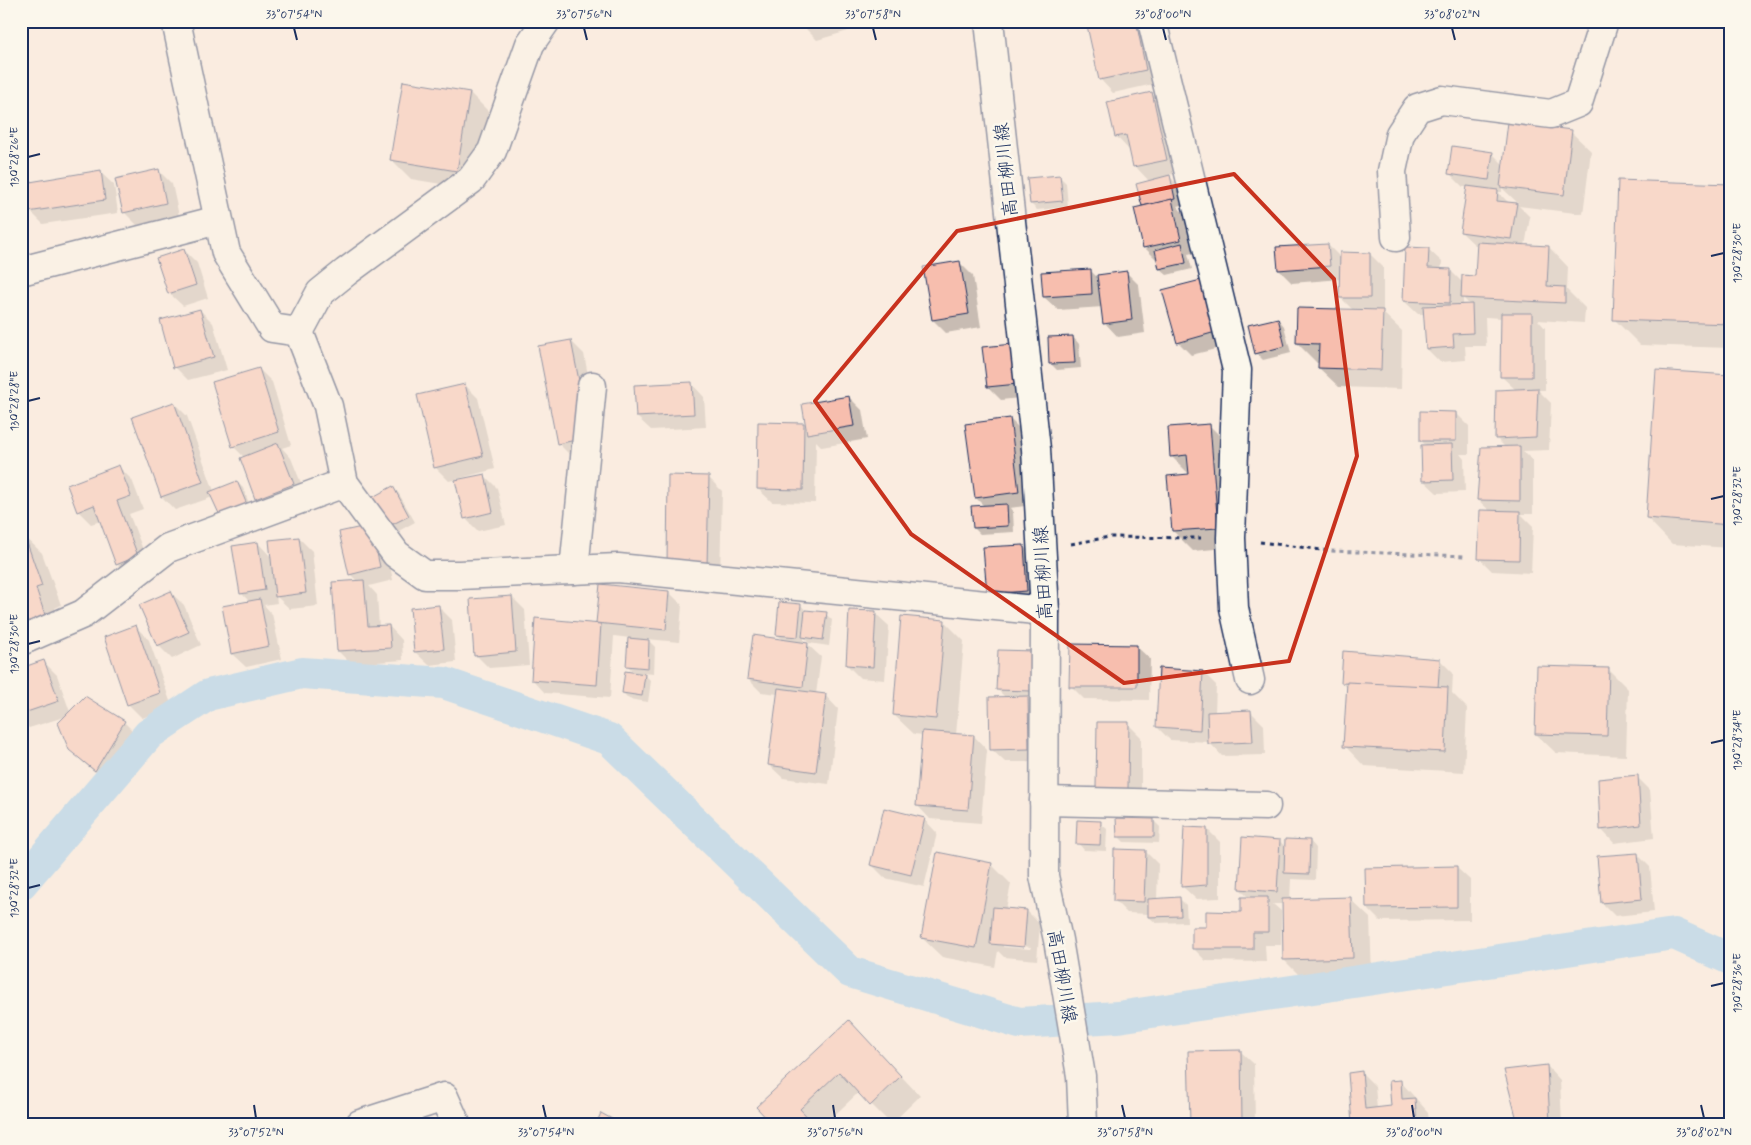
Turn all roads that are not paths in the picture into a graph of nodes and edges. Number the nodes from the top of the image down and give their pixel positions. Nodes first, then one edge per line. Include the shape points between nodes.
1 (176, 21) edge
2 (546, 21) edge
3 (989, 21) edge
4 (1152, 21) edge
5 (1604, 21) edge
6 (218, 220) junction
7 (1396, 237) dead end
8 (21, 271) edge
9 (298, 332) junction
10 (592, 386) dead end
11 (344, 483) junction
12 (574, 570) junction
13 (1045, 611) junction
14 (21, 641) edge
15 (1250, 680) dead end
16 (1044, 801) junction
17 (1266, 806) dead end
18 (360, 1124) edge
19 (456, 1124) edge
20 (1082, 1124) edge

1 - 6 street
2 - 9 street via 530,44 492,152 471,180 320,294
3 - 13 street, 高田柳川線 via 1036,449
4 - 15 street via 1237,370 1231,538 1233,598
5 - 7 street via 1578,103 1552,114 1442,100 1417,108 1400,134 1392,171
6 - 8 street
6 - 9 street via 226,253 272,328
9 - 11 street via 328,406
10 - 12 street
11 - 12 street via 396,554 425,575
11 - 14 street via 168,548 83,614
12 - 13 street via 618,568
13 - 16 street, 高田柳川線
16 - 17 street
16 - 20 street, 高田柳川線 via 1044,876 1081,1076
18 - 19 street via 444,1097

